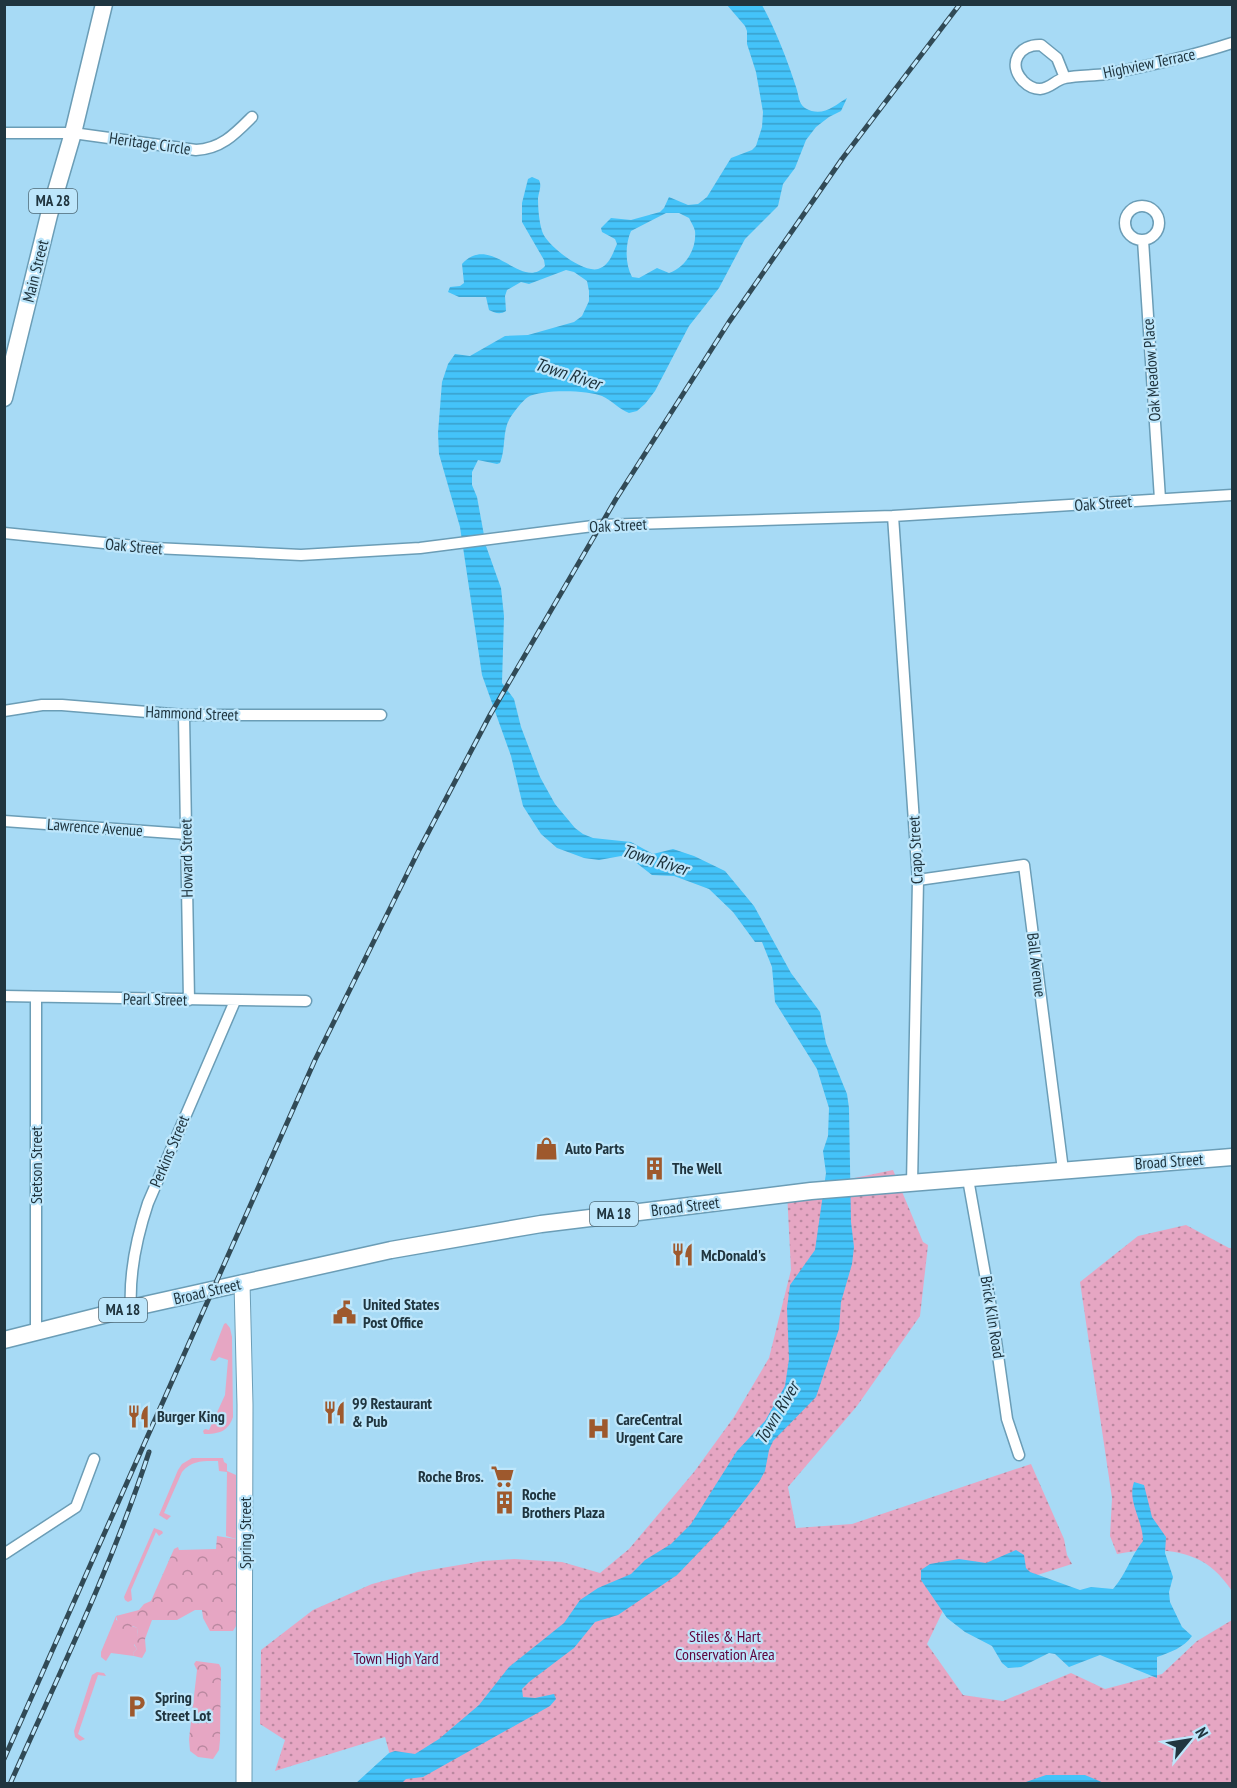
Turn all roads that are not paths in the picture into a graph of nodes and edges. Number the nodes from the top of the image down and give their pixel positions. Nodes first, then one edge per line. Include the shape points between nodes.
1 (104, 4) edge
2 (1233, 43) edge
3 (1065, 78) junction
4 (252, 117) dead end
5 (4, 133) edge
6 (73, 133) junction
7 (1143, 240) dead end
8 (4, 398) edge
9 (1233, 495) edge
10 (1160, 500) junction
11 (893, 516) junction
12 (4, 533) edge
13 (4, 711) edge
14 (184, 715) junction
15 (381, 715) dead end
16 (4, 821) edge
17 (186, 834) junction
18 (918, 880) junction
19 (4, 996) edge
20 (36, 998) junction
21 (189, 1000) junction
22 (235, 1001) junction
23 (306, 1001) dead end
24 (1233, 1157) edge
25 (1063, 1170) junction
26 (968, 1179) junction
27 (912, 1184) junction
28 (242, 1283) junction
29 (131, 1308) junction
30 (36, 1332) junction
31 (4, 1340) edge
32 (1019, 1455) dead end
33 (94, 1459) dead end
34 (4, 1554) edge
35 (244, 1784) edge

1 - 6 main road, Main Street / MA 28
2 - 3 street, Highview Terrace via 1124,70
3 - 3 street, Highview Terrace via 1057,58 1041,45 1024,48 1018,56 1019,76 1029,86 1049,87
4 - 6 street, Heritage Circle via 226,141 206,150
5 - 6 street, Heritage Circle
6 - 8 main road, Main Street / MA 28
7 - 10 street, Oak Meadow Place
9 - 10 street, Oak Street
10 - 11 street, Oak Street
11 - 12 street, Oak Street via 601,525 357,553 301,555 154,548
11 - 18 street, Crapo Street
13 - 14 street, Hammond Street via 62,705
14 - 15 street, Hammond Street
14 - 17 street, Howard Street
16 - 17 street, Lawrence Avenue
17 - 21 street, Howard Street
18 - 25 street, Ball Avenue via 1024,866
18 - 27 street, Crapo Street
19 - 20 street, Pearl Street
20 - 21 street, Pearl Street
20 - 30 street, Stetson Street
21 - 22 street, Pearl Street
22 - 23 street, Pearl Street
22 - 29 street, Perkins Street via 148,1203 135,1257
24 - 25 main road, Broad Street / MA 18
25 - 26 main road, Broad Street / MA 18
26 - 27 main road, Broad Street / MA 18
26 - 32 street, Brick Kiln Road via 1007,1419
27 - 28 main road, Broad Street / MA 18 via 811,1191 526,1227 392,1250
28 - 29 main road, Broad Street / MA 18
28 - 35 street, Spring Street
29 - 30 main road, Broad Street / MA 18
30 - 31 main road, Broad Street / MA 18
33 - 34 street via 76,1507

